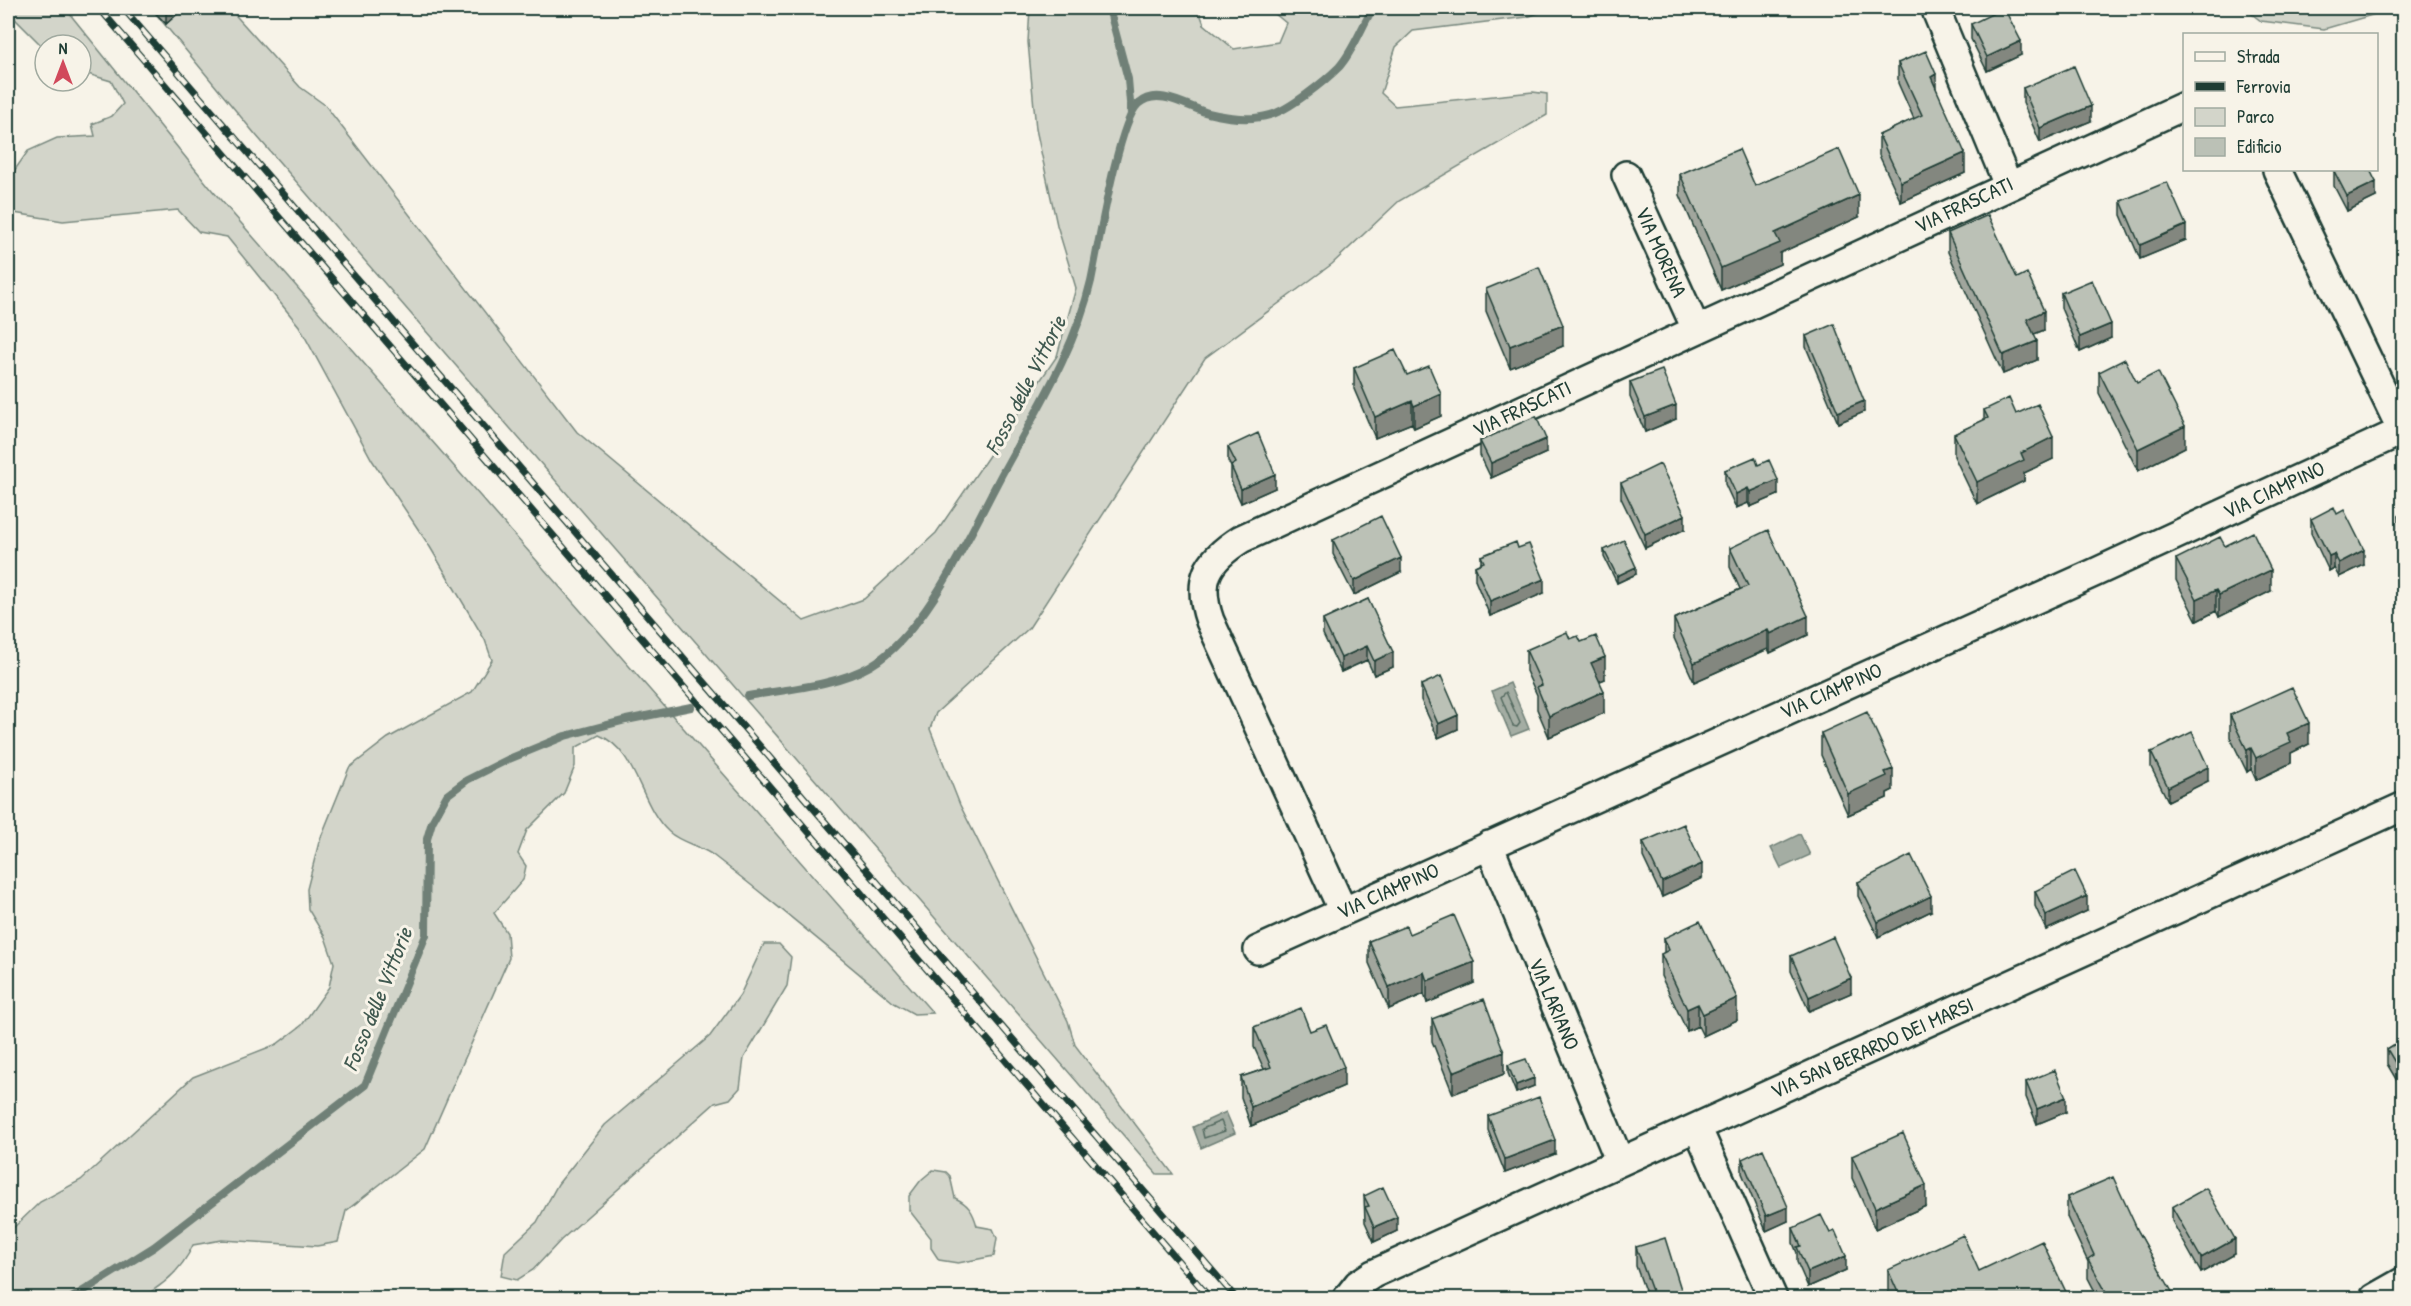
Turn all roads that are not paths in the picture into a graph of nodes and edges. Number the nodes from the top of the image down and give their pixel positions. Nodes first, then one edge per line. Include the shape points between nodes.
1 (1937, 13) dead end
2 (2183, 106) edge
3 (2277, 171) edge
4 (1626, 175) dead end
5 (2008, 185) junction
6 (1696, 329) junction
7 (2403, 430) edge
8 (2403, 807) edge
9 (1489, 845) junction
10 (1343, 911) junction
11 (1258, 950) dead end
12 (1697, 1127) junction
13 (1620, 1162) junction
14 (2403, 1281) edge
15 (1347, 1299) edge
16 (1773, 1299) edge
17 (2374, 1299) edge

1 - 5 street
2 - 5 street, VIA FRASCATI
3 - 7 street
4 - 6 street, VIA MORENA
5 - 6 street, VIA FRASCATI
6 - 10 street, VIA FRASCATI via 1241,539 1215,559 1203,589 1210,621
7 - 9 street, VIA CIAMPINO
8 - 12 street, VIA SAN BERARDO DEI MARSI
9 - 10 street, VIA CIAMPINO
9 - 13 street, VIA LARIANO
10 - 11 street, VIA CIAMPINO
12 - 13 street, VIA SAN BERARDO DEI MARSI
12 - 16 street
13 - 15 street, VIA SAN BERARDO DEI MARSI via 1373,1274 1358,1284
14 - 17 street

